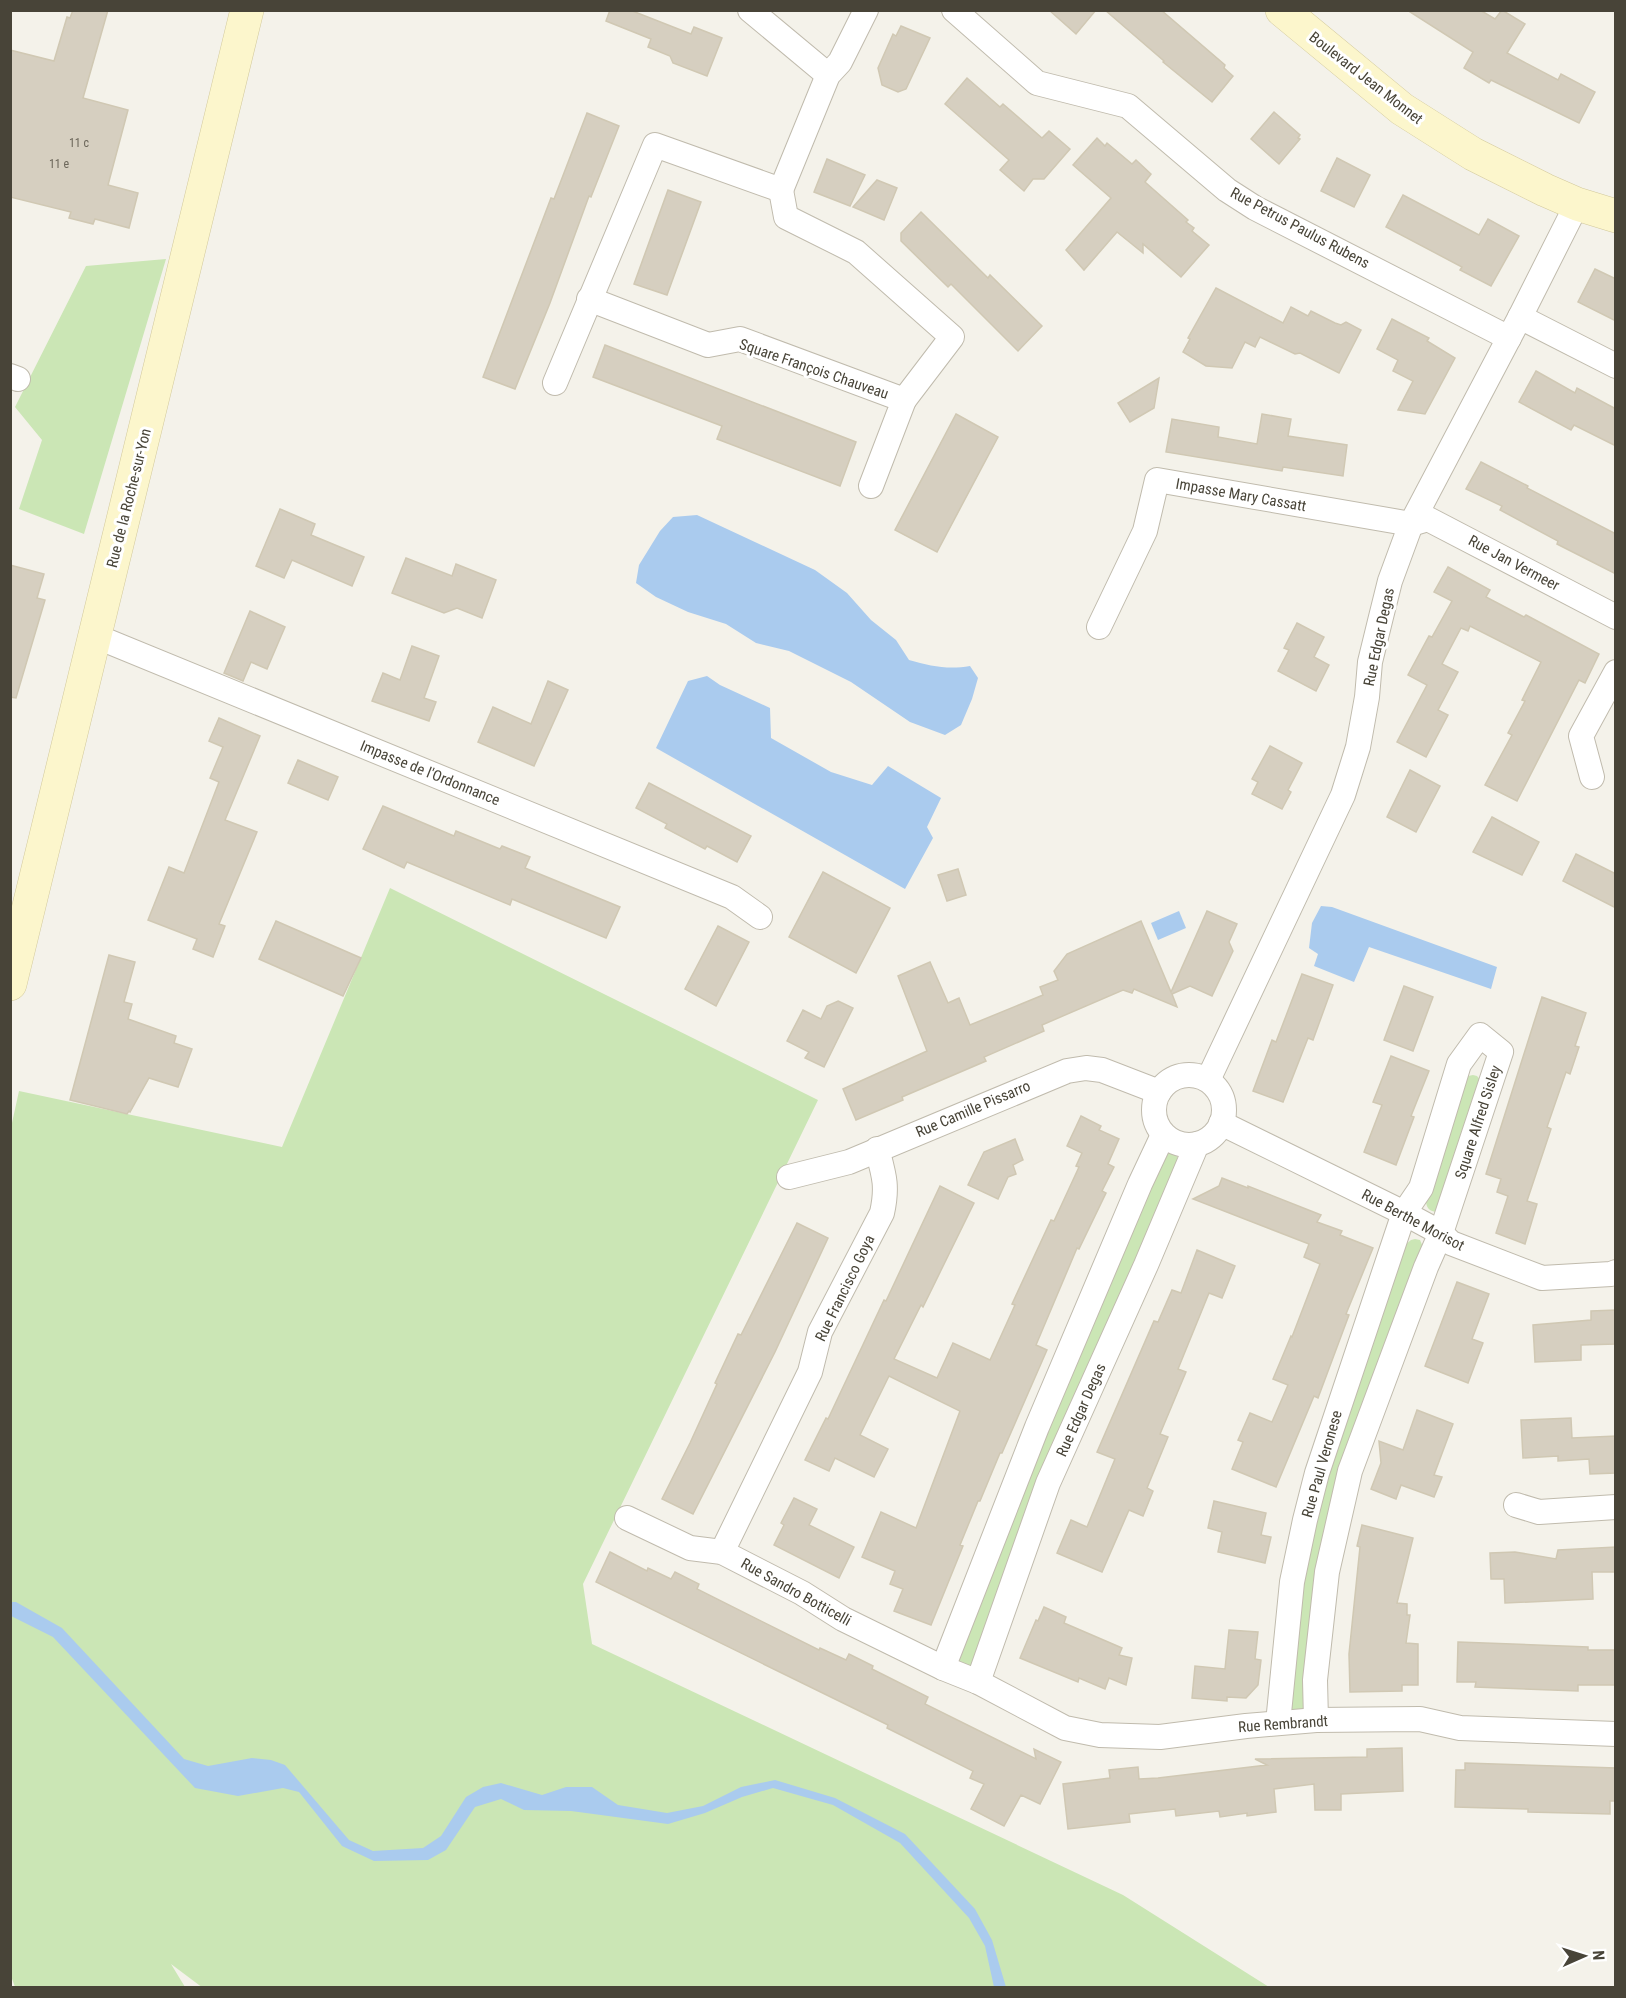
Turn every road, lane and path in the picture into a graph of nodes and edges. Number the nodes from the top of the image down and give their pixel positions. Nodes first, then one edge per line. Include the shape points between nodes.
1 (248, 10) edge
2 (750, 10) edge
3 (866, 10) edge
4 (954, 10) edge
5 (1282, 10) edge
6 (828, 75) junction
7 (782, 190) junction
8 (1577, 204) junction
9 (1616, 216) edge
10 (589, 299) junction
11 (1520, 317) junction
12 (1509, 338) junction
13 (1616, 366) edge
14 (555, 383) dead end
15 (904, 400) junction
16 (872, 486) dead end
17 (1411, 524) junction
18 (1616, 617) edge
19 (1099, 627) dead end
20 (96, 636) junction
21 (1616, 672) edge
22 (1592, 777) dead end
23 (760, 917) dead end
24 (10, 984) edge
25 (1208, 1080) junction
26 (1159, 1092) junction
27 (1221, 1123) junction
28 (1163, 1135) junction
29 (1197, 1144) junction
30 (877, 1149) junction
31 (789, 1177) dead end
32 (1404, 1214) junction
33 (1441, 1233) junction
34 (1616, 1272) edge
35 (1516, 1505) dead end
36 (1616, 1507) edge
37 (627, 1518) dead end
38 (722, 1552) junction
39 (961, 1675) junction
40 (1316, 1720) junction
41 (1278, 1723) junction
42 (1616, 1734) edge

1 - 20 main road, Rue de la Roche-sur-Yon
2 - 6 street
3 - 6 street via 840,62
4 - 12 street, Rue Petrus Paulus Rubens via 1037,83 1128,106 1227,190 1255,208
5 - 8 main road, Boulevard Jean Monnet via 1402,110 1473,154
6 - 7 street
7 - 10 street via 655,145
7 - 15 street, Square François Chauveau via 786,217 856,252 952,337
8 - 9 main road, Boulevard Jean Monnet
8 - 11 street, Rue Edgar Degas
10 - 14 street
10 - 15 street, Square François Chauveau via 708,345 740,339
11 - 12 street, Rue Edgar Degas
11 - 13 street
12 - 17 street, Rue Edgar Degas
15 - 16 street, Square François Chauveau
17 - 18 street, Rue Jan Vermeer via 1428,519
17 - 19 street, Impasse Mary Cassatt via 1157,480 1145,531
17 - 25 street, Rue Edgar Degas via 1390,581 1370,662 1358,747 1343,795
20 - 23 street, Impasse de l'Ordonnance via 732,897
20 - 24 main road, Rue de la Roche-sur-Yon
21 - 22 street via 1581,736
25 - 26 street via 1175,1077
25 - 27 street via 1221,1097
26 - 28 street via 1154,1113
26 - 30 street, Rue Camille Pissarro via 1102,1070 1067,1071
27 - 29 street via 1208,1140
27 - 32 street, Rue Berthe Morisot
28 - 29 street via 1173,1142
28 - 39 street via 1037,1427
29 - 39 street, Rue Edgar Degas
30 - 31 street, Rue Camille Pissarro via 849,1162
30 - 38 street, Rue Francisco Goya via 887,1194 882,1213 820,1332 810,1372
32 - 33 street, Rue Berthe Morisot
32 - 33 street, Square Alfred Sisley via 1421,1188 1459,1064 1480,1035 1501,1052
32 - 41 street, Rue Paul Veronese via 1317,1473 1305,1520 1292,1582
33 - 34 street, Rue Berthe Morisot via 1451,1243 1542,1278
33 - 40 street, Rue Paul Veronese via 1350,1471 1327,1572 1315,1680
35 - 36 street via 1539,1512
37 - 38 street, Rue Sandro Botticelli via 690,1548
38 - 39 street, Rue Sandro Botticelli via 843,1619
39 - 41 street, Rue Rembrandt via 1065,1728 1100,1735 1160,1737
40 - 41 street, Rue Rembrandt
40 - 42 street, Rue Rembrandt via 1420,1719 1460,1728

